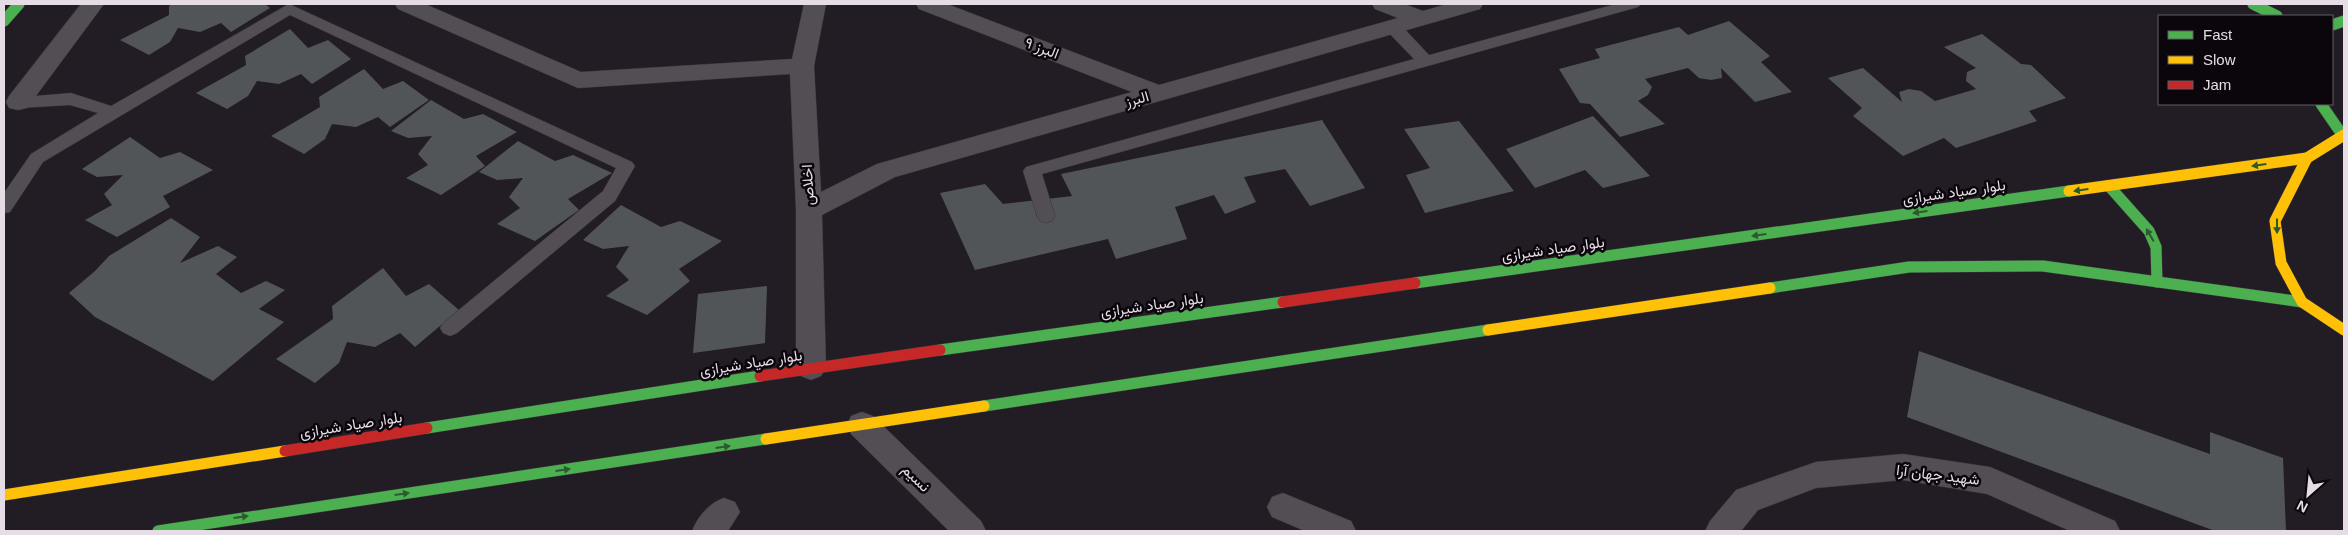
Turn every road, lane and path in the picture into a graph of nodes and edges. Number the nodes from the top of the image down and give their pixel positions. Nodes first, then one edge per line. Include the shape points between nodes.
1 (19, 4) edge
2 (93, 4) edge
3 (406, 4) edge
4 (815, 4) edge
5 (927, 4) edge
6 (1382, 4) edge
7 (1472, 4) edge
8 (1633, 4) edge
9 (2252, 4) edge
10 (2259, 15) edge
11 (2274, 15) edge
12 (1420, 18) junction
13 (4, 21) edge
14 (1392, 26) junction
15 (1426, 62) junction
16 (802, 66) junction
17 (1157, 93) junction
18 (18, 102) joint
19 (2322, 105) edge
20 (113, 112) junction
21 (2344, 135) edge
22 (2307, 158) junction
23 (2109, 186) junction
24 (4, 207) edge
25 (809, 210) junction
26 (1046, 216) dead end
27 (2157, 282) junction
28 (2302, 302) junction
29 (450, 328) dead end
30 (2344, 330) edge
31 (811, 368) junction
32 (862, 425) junction
33 (4, 495) edge
34 (1283, 507) dead end
35 (207, 522) junction
36 (158, 531) edge
37 (180, 531) edge
38 (970, 531) edge
39 (1340, 531) edge
40 (1721, 531) edge
41 (2104, 531) edge

1 - 13 main road
2 - 18 street
3 - 16 street via 578,80
4 - 16 street, اخلاص
5 - 17 street, البرز ۹
6 - 12 street
7 - 12 street, البرز
8 - 15 lane
9 - 10 main road
9 - 11 main road
12 - 14 street, البرز
14 - 15 lane
14 - 17 street, البرز
15 - 26 lane via 1032,170
16 - 25 street, اخلاص
17 - 25 street, البرز via 886,170
18 - 20 lane via 71,99
19 - 21 main road
20 - 24 lane via 37,158
20 - 29 lane via 289,9 626,166 609,196
21 - 22 main road
22 -> 23 main road, بلوار صیاد شیرازی
22 -> 28 main road via 2275,220 2281,262
27 -> 23 main road via 2156,247 2149,232
23 -> 31 main road, بلوار صیاد شیرازی
25 - 31 street, اخلاص
27 - 28 main road
27 - 32 main road via 2042,266 1909,267
28 - 30 main road
31 - 33 main road, بلوار صیاد شیرازی
35 -> 32 main road
32 - 38 street, نسیم
34 - 39 street
35 - 36 main road
35 - 37 main road
40 - 41 street, شهید جهان آرا via 1747,500 1816,475 1903,467 1990,481

